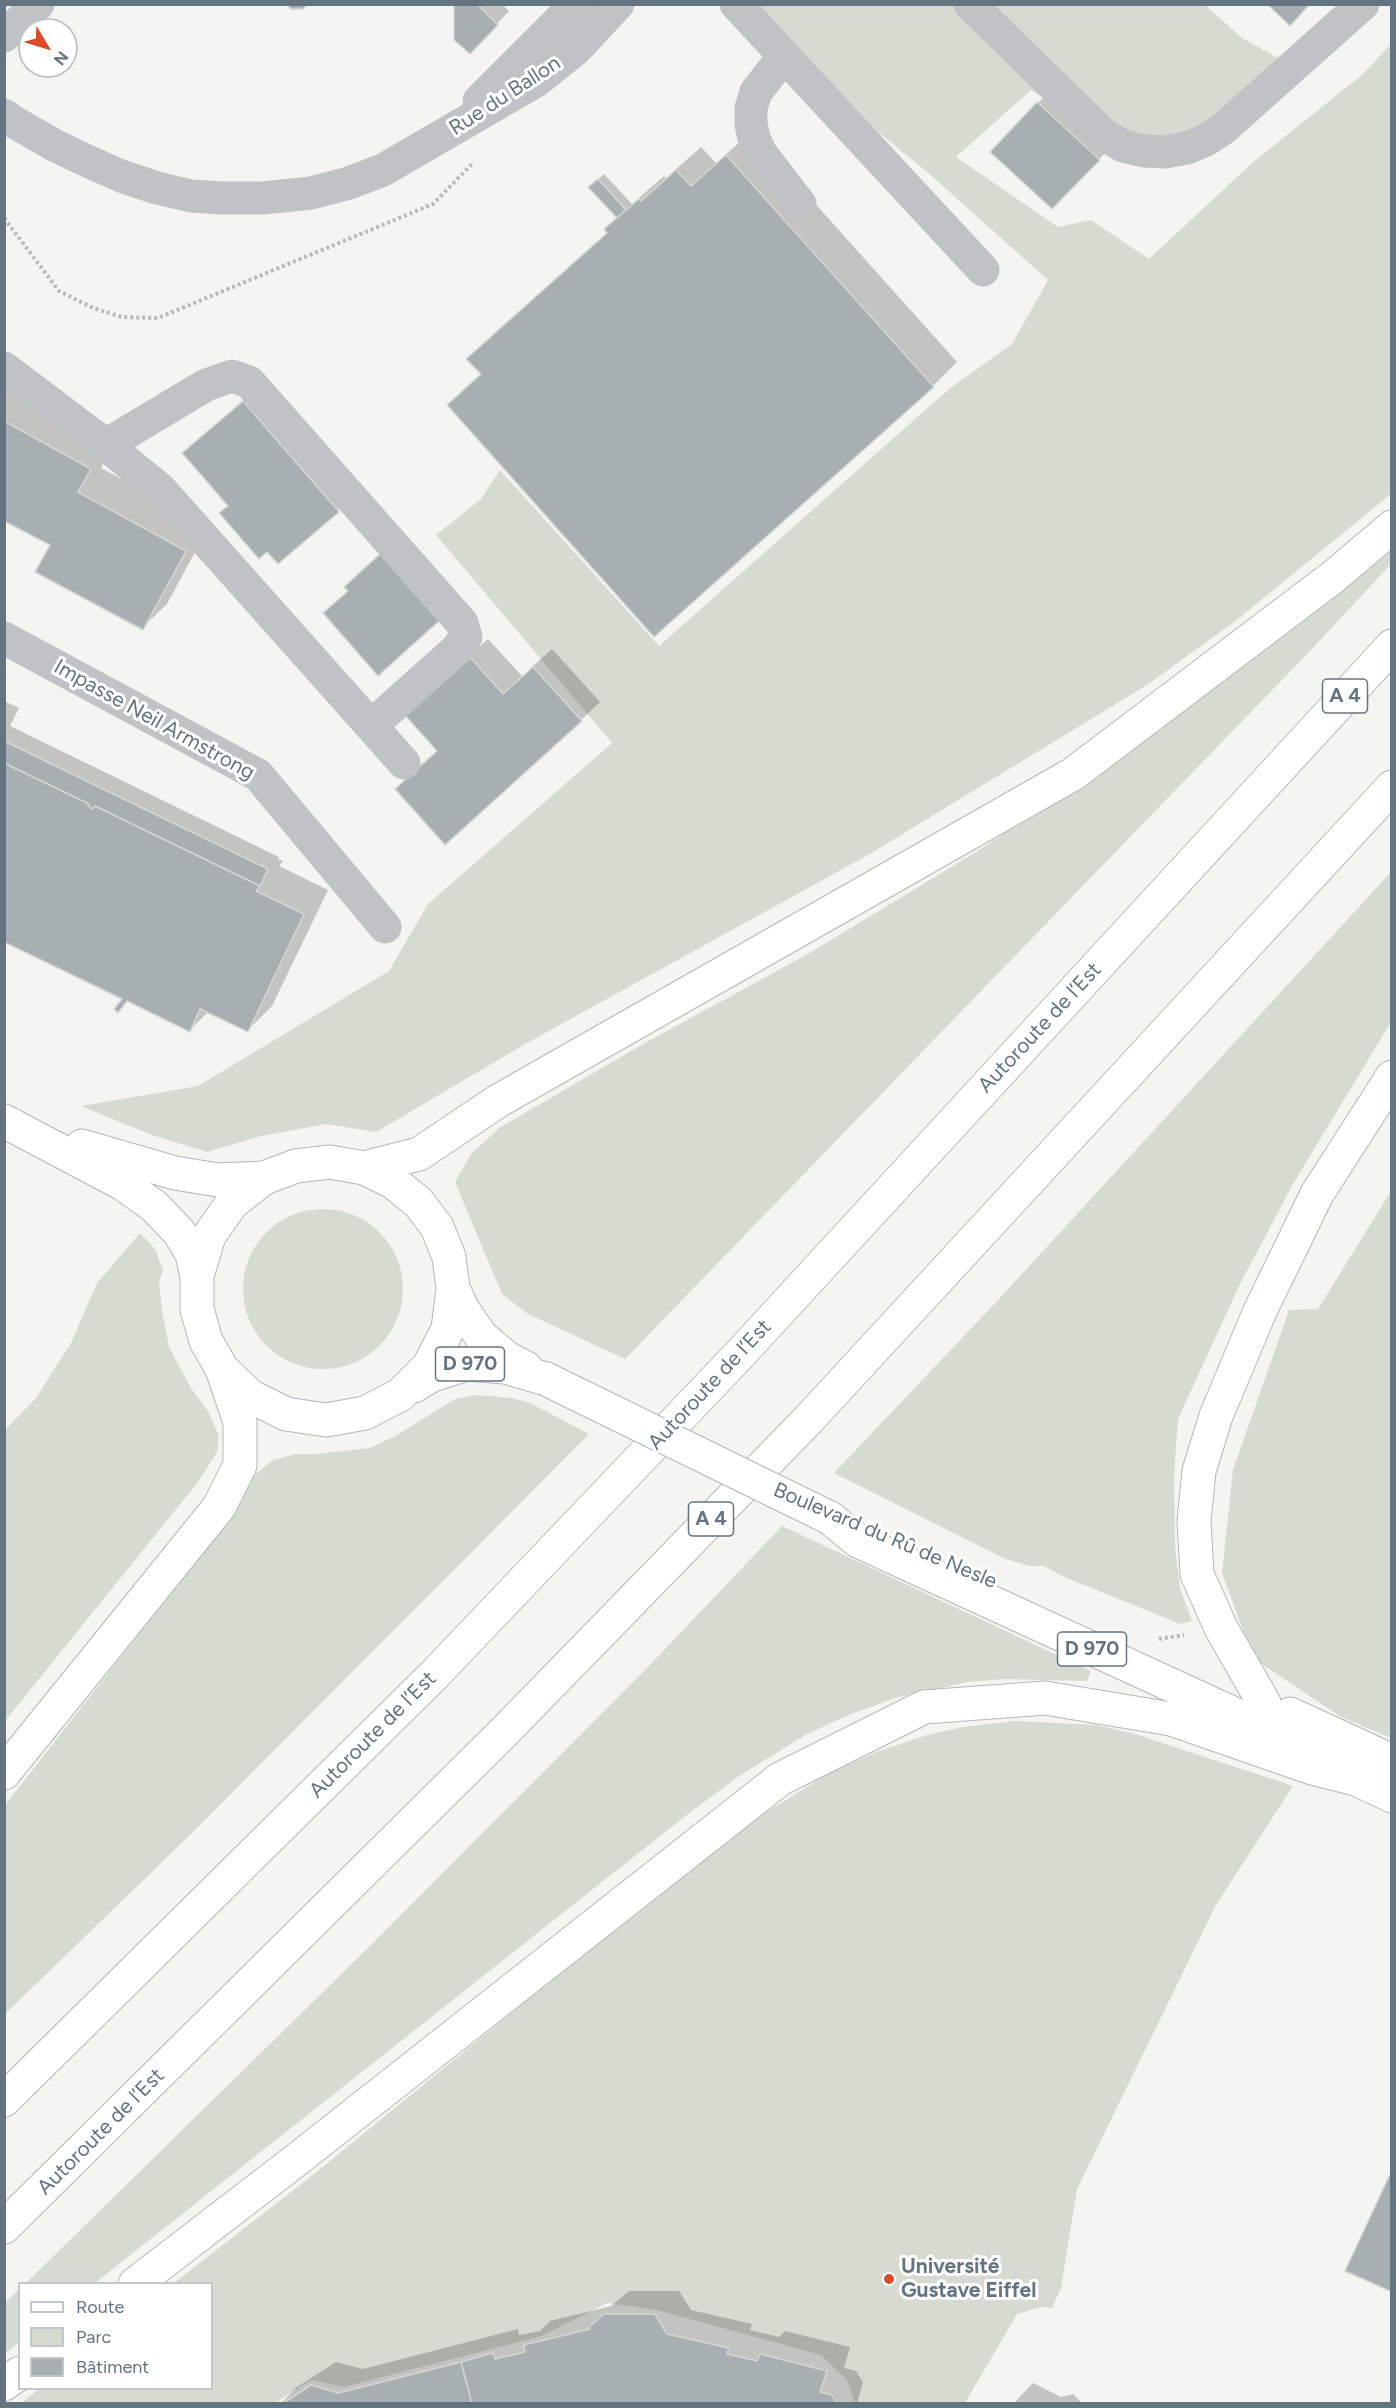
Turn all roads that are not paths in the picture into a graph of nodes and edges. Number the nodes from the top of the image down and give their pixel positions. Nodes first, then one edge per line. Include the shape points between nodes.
1 (38, 4) edge
2 (576, 4) edge
3 (618, 4) edge
4 (736, 4) edge
5 (970, 4) edge
6 (1363, 4) edge
7 (4, 36) edge
8 (784, 56) junction
9 (8, 124) edge
10 (443, 137) junction
11 (800, 204) dead end
12 (983, 270) dead end
13 (4, 368) edge
14 (106, 445) junction
15 (1392, 527) edge
16 (4, 638) edge
17 (1392, 646) edge
18 (371, 726) junction
19 (404, 763) dead end
20 (1392, 788) edge
21 (385, 927) dead end
22 (1392, 1077) edge
23 (4, 1119) edge
24 (364, 1168) junction
25 (264, 1178) junction
26 (197, 1276) junction
27 (453, 1288) junction
28 (222, 1369) junction
29 (546, 1380) junction
30 (400, 1395) junction
31 (830, 1518) junction
32 (1264, 1703) junction
33 (1392, 1761) edge
34 (4, 1773) edge
35 (1356, 1779) junction
36 (1392, 1796) edge
37 (4, 2100) edge
38 (4, 2227) edge
39 (136, 2282) edge
40 (18, 2374) edge
41 (4, 2384) edge

1 - 7 street
2 - 10 street, Rue du Ballon
3 - 10 street, Rue du Ballon via 553,70
4 - 8 street
5 - 6 street via 1104,135 1123,146 1165,152 1187,148 1223,129
8 - 11 street via 756,92 751,124 760,152
8 - 12 street
9 - 10 street, Rue du Ballon via 121,177 191,196 222,198 310,193 349,183
13 - 14 street
14 - 18 street via 160,489
14 - 18 street via 207,385 232,376 249,382 462,623 466,638 457,649
15 - 24 main road via 1333,577 1073,774 498,1101 419,1154
16 - 21 street, Impasse Neil Armstrong via 258,775
17 - 37 main road, Autoroute de l’Est / A 4 via 740,1354 443,1665
18 - 19 street
20 - 38 main road, Autoroute de l’Est / A 4 via 808,1420 503,1733
22 - 32 main road via 1317,1194 1260,1311 1216,1416 1199,1471 1194,1521 1197,1574 1221,1628
23 - 25 main road, Boulevard du Rû de Nesle via 175,1173 218,1180
23 - 26 main road, Boulevard du Rû de Nesle via 123,1184 154,1206 179,1232 192,1254
24 - 25 main road, Boulevard du Rû de Nesle via 330,1162 296,1166
24 - 27 main road, Boulevard du Rû de Nesle via 393,1182 424,1210 449,1257
25 - 26 main road, Boulevard du Rû de Nesle via 226,1211 209,1236
26 - 28 main road, Boulevard du Rû de Nesle via 197,1309 206,1341
27 - 29 main road, Boulevard du Rû de Nesle / D 970 via 481,1336 507,1358
27 - 30 main road, Boulevard du Rû de Nesle via 448,1329 429,1366
28 - 30 main road, Boulevard du Rû de Nesle via 250,1396 286,1414 326,1420 365,1413
28 - 34 main road via 240,1422 240,1465 219,1506
29 - 30 main road, Boulevard du Rû de Nesle / D 970 via 505,1367 467,1364 432,1375
29 - 31 main road, Boulevard du Rû de Nesle / D 970, bridge
31 - 32 main road, Boulevard du Rû de Nesle / D 970 via 864,1523
31 - 35 main road, D 970 via 858,1541 1319,1753
32 - 33 main road, Boulevard du Rû de Nesle / D 970
35 - 36 main road, D 970
35 - 39 main road via 1312,1768 1171,1719 1045,1698 924,1707 780,1779
40 - 41 main road

